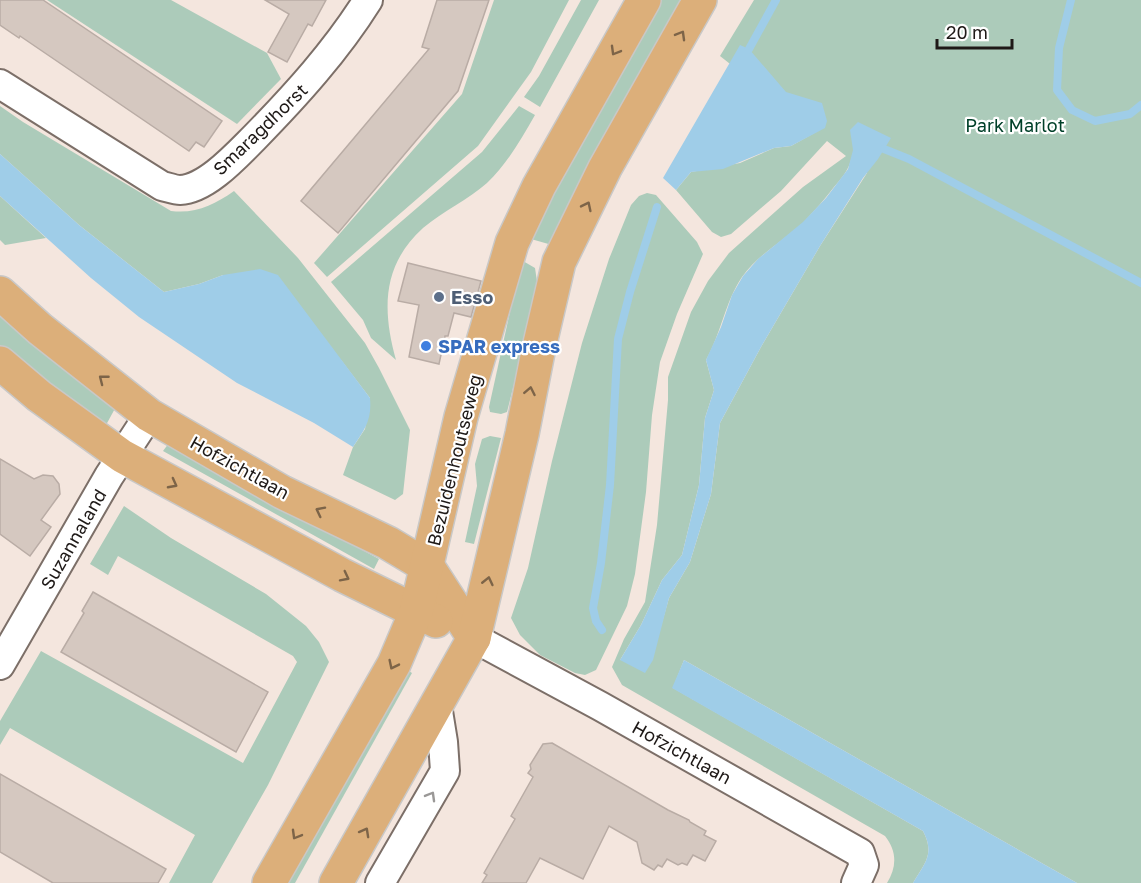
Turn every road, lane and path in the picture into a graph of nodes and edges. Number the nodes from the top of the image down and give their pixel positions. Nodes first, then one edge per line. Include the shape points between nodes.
1 (368, 0) edge
2 (644, 0) edge
3 (700, 0) edge
4 (0, 84) edge
5 (0, 293) edge
6 (0, 363) edge
7 (149, 415) junction
8 (122, 456) junction
9 (428, 567) junction
10 (416, 612) junction
11 (474, 638) junction
12 (0, 665) edge
13 (437, 705) junction
14 (268, 883) edge
15 (336, 883) edge
16 (380, 883) edge
17 (856, 883) edge

1 - 4 street, Smaragdhorst via 301,91 228,164 204,182 180,190 162,186
2 -> 9 main road, Bezuidenhoutseweg via 539,186 512,243 461,417
11 -> 3 main road via 559,262 605,168
7 -> 5 main road, Hofzichtlaan
6 - 8 main road, Hofzichtlaan
7 - 8 street, Suzannaland
9 -> 7 main road, Hofzichtlaan via 388,543 282,492
8 -> 10 main road, Hofzichtlaan
8 - 12 street, Suzannaland
9 - 10 main road, Bezuidenhoutseweg
9 - 11 main road, Hofzichtlaan
10 - 11 main road, Hofzichtlaan
10 -> 14 main road, Bezuidenhoutseweg via 394,664
11 - 13 main road
11 - 17 street, Hofzichtlaan via 860,853 864,865
15 -> 13 main road
16 -> 13 street via 445,771

